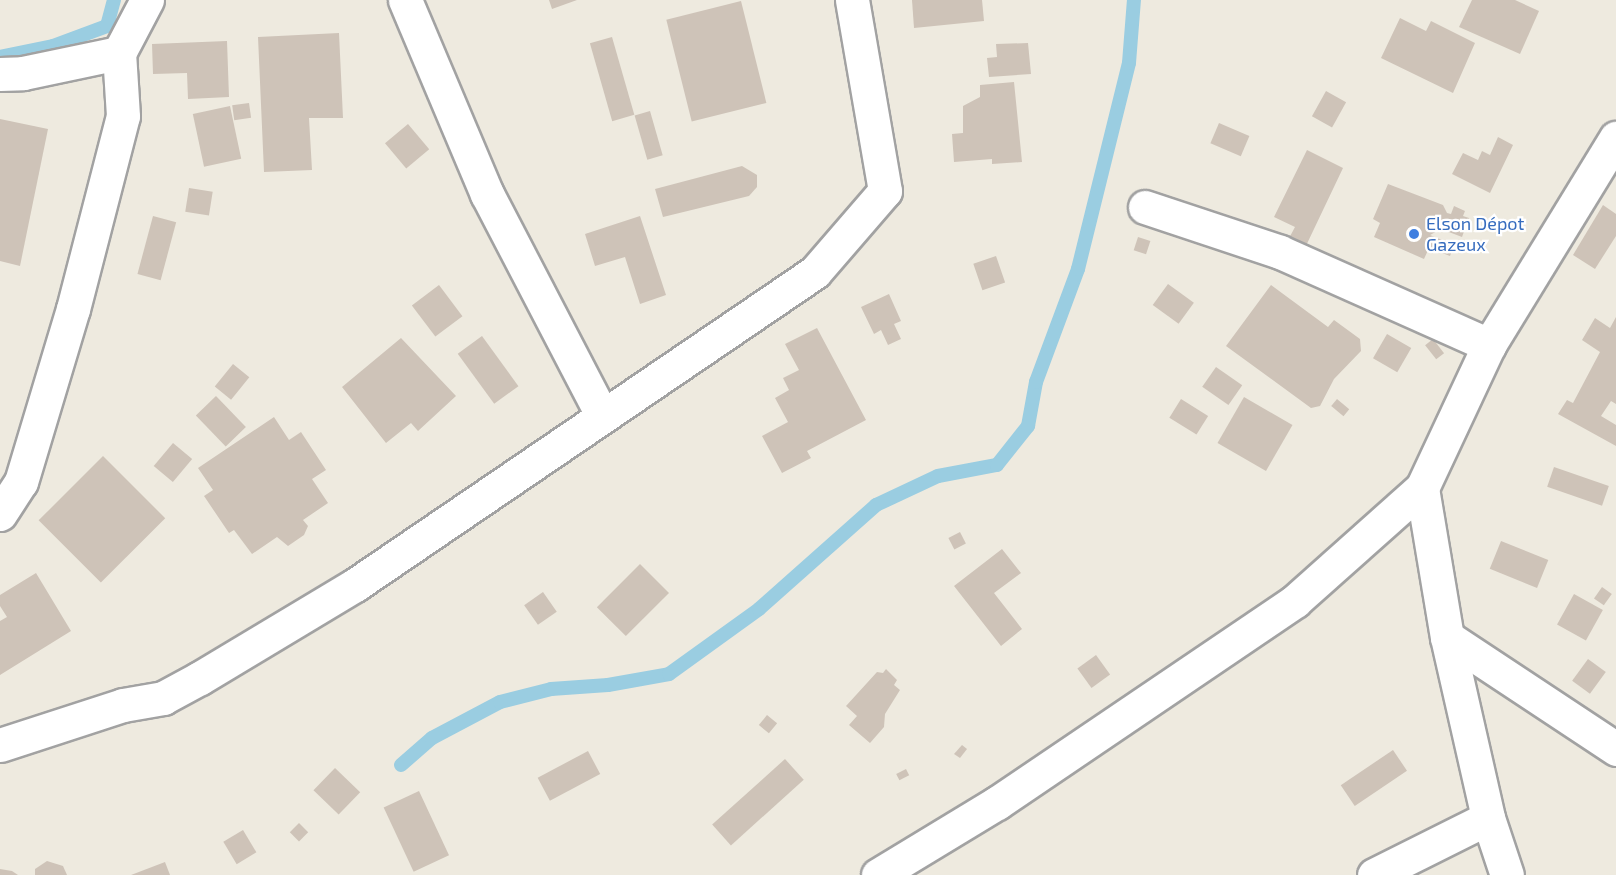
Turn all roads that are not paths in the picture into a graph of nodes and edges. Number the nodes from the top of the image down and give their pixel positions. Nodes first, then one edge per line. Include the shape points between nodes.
1 (147, 0) edge
2 (405, 0) edge
3 (852, 0) edge
4 (119, 53) junction
5 (0, 74) edge
6 (1613, 149) edge
7 (1145, 207) dead end
8 (1489, 345) junction
9 (602, 415) junction
10 (1422, 489) junction
11 (0, 514) edge
12 (1447, 637) junction
13 (0, 745) edge
14 (1616, 749) edge
15 (1488, 818) junction
16 (878, 875) edge
17 (1374, 875) edge
18 (1508, 875) edge

1 - 4 street
2 - 9 street via 487,194
3 - 9 street via 885,191 816,272
4 - 5 street via 23,74
4 - 11 street via 123,116 94,230 21,482
6 - 8 street
7 - 8 street via 1280,252
8 - 10 street
9 - 13 street via 354,585 163,698 123,705
10 - 12 street
10 - 16 street via 1295,601 997,803
12 - 14 street
12 - 15 street
15 - 17 street
15 - 18 street

